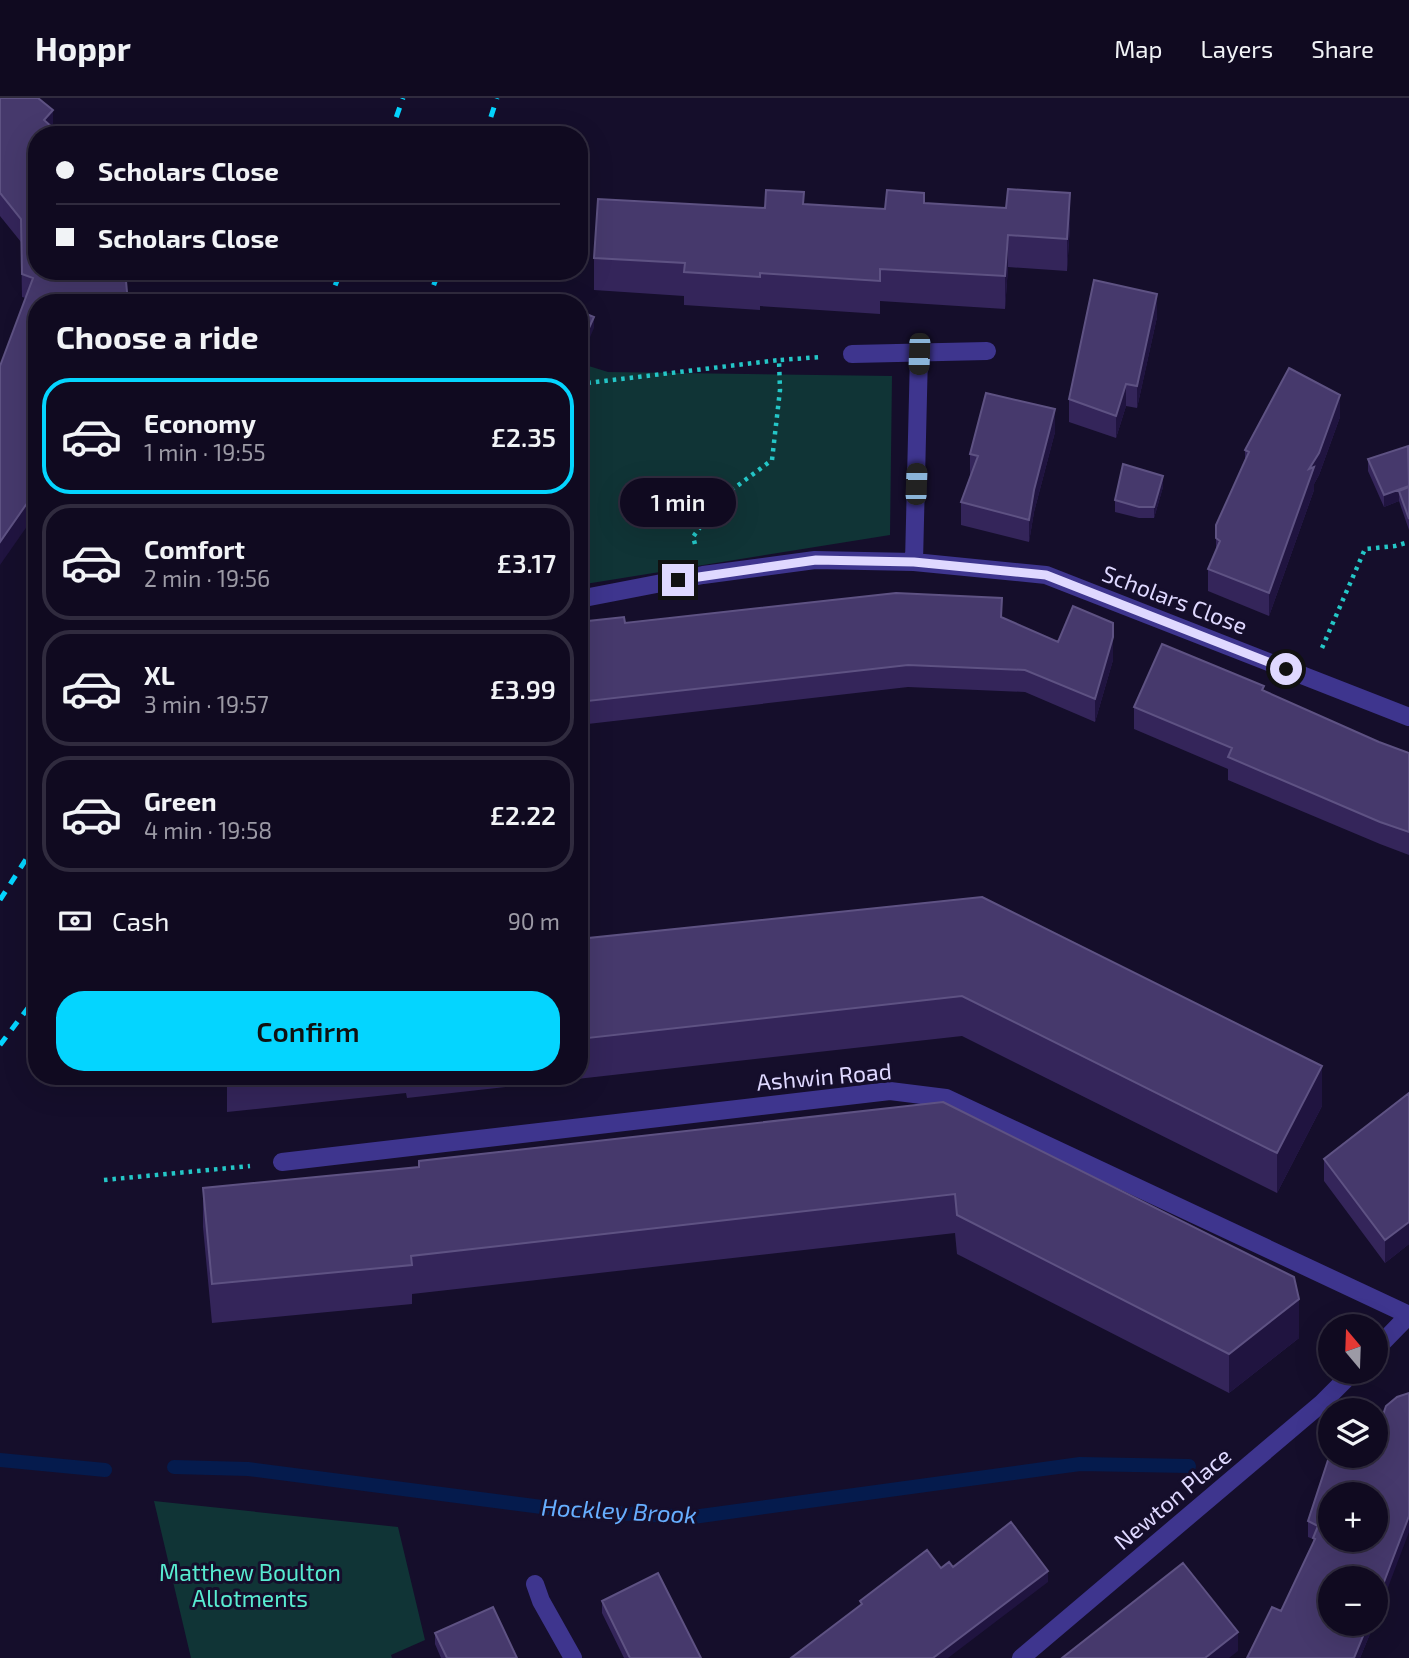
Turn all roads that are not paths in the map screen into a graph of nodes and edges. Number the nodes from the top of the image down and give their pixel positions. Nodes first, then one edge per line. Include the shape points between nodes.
1 (987, 351) dead end
2 (852, 354) road end
3 (919, 354) junction
4 (914, 562) junction
5 (588, 597) edge
6 (1409, 717) edge
7 (282, 1162) road end
8 (1409, 1315) edge
9 (1388, 1337) edge
10 (1341, 1384) edge
11 (534, 1584) dead end
12 (573, 1658) edge
13 (1021, 1658) edge

1 - 3 street
2 - 3 street
3 - 4 street
4 - 5 street, Scholars Close via 816,560 702,575
4 - 6 street, Scholars Close via 1046,575
7 - 8 street, Ashwin Road via 890,1091 946,1098
8 - 9 street
10 - 13 street, Newton Place
11 - 12 street

